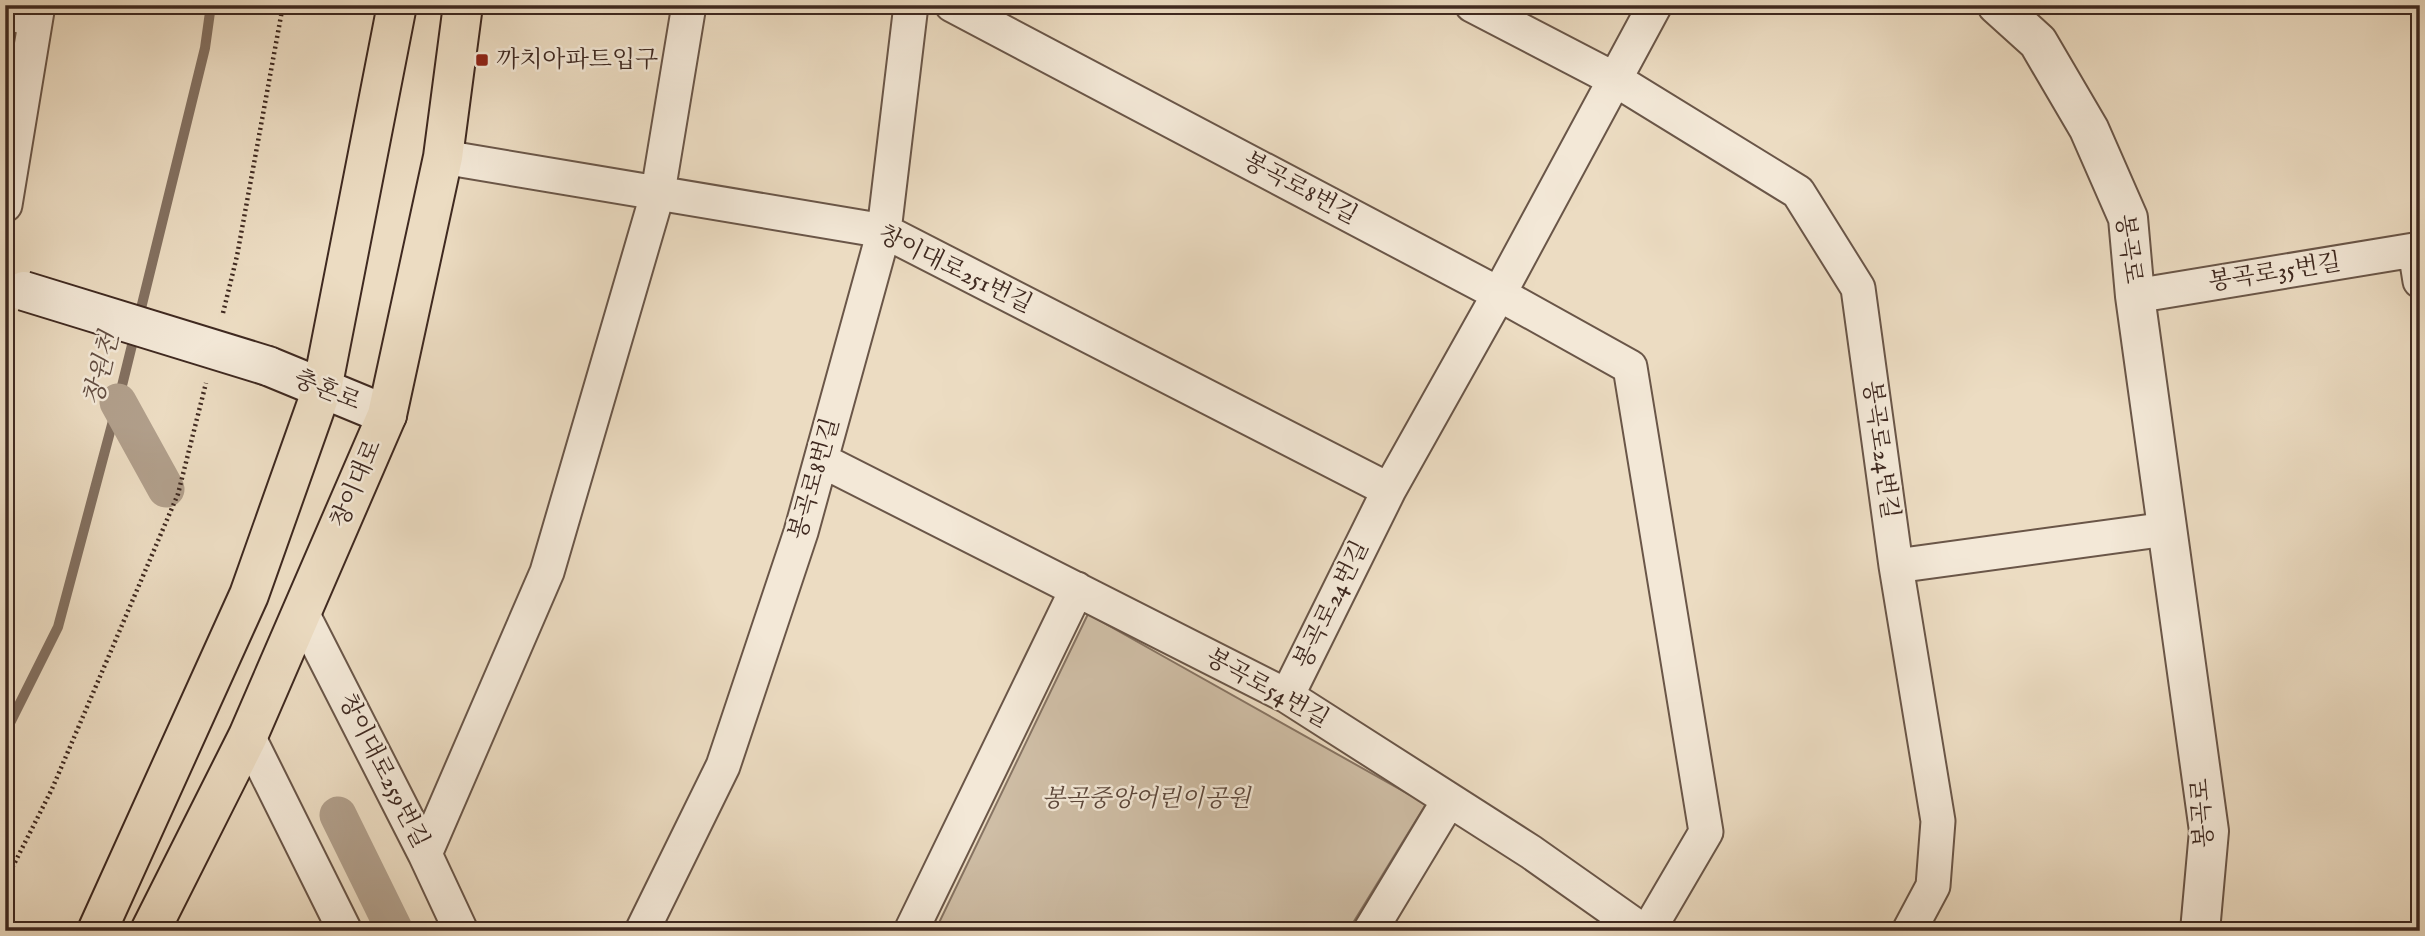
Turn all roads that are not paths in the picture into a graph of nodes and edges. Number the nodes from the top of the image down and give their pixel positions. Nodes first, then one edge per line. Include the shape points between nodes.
1 (397, 5) edge
2 (463, 5) edge
3 (689, 5) edge
4 (911, 5) edge
5 (952, 5) edge
6 (1472, 5) edge
7 (1655, 5) edge
8 (1997, 5) edge
9 (26, 12) edge
10 (1616, 80) junction
11 (443, 157) junction
12 (658, 192) junction
13 (5, 205) edge
14 (884, 231) junction
15 (2418, 260) edge
16 (14, 288) edge
17 (1499, 294) junction
18 (2135, 296) junction
19 (322, 389) junction
20 (387, 415) junction
21 (821, 460) junction
22 (1389, 490) junction
23 (2167, 529) junction
24 (1896, 566) junction
25 (1077, 589) junction
26 (302, 613) junction
27 (1287, 696) junction
28 (248, 736) junction
29 (1450, 800) junction
30 (425, 854) junction
31 (2206, 928) edge
32 (97, 931) edge
33 (150, 931) edge
34 (345, 931) edge
35 (461, 931) edge
36 (642, 931) edge
37 (911, 931) edge
38 (1370, 931) edge
39 (1645, 931) edge
40 (1909, 931) edge

1 - 19 main road
2 - 11 main road, 창이대로
3 - 12 street
4 - 14 street, 봉곡로8번길
5 - 17 street, 봉곡로8번길
6 - 10 street
7 - 10 street, 봉곡로24번길
8 - 18 street, 봉곡로 via 2038,42 2089,130 2128,218
9 - 13 street
10 - 17 street, 봉곡로24번길
10 - 24 street, 봉곡로24번길 via 1798,192 1857,288
11 - 12 street, 창이대로251번길
11 - 20 main road, 창이대로
12 - 14 street, 창이대로251번길
12 - 30 street via 547,572
14 - 21 street, 봉곡로8번길
14 - 22 street, 창이대로251번길
15 - 18 street, 봉곡로35번길
16 - 19 street, 충혼로, bridge via 268,366
17 - 22 street, 봉곡로24번길
17 - 39 street via 1630,367 1706,832
18 - 23 street, 봉곡로
19 - 20 street, 충혼로
19 - 32 main road via 249,595
20 - 26 main road, 창이대로
21 - 25 street, 봉곡로54번길
21 - 36 street, 봉곡로8번길 via 802,532 723,766
22 - 27 street, 봉곡로24번길
23 - 24 street
23 - 31 street, 봉곡로 via 2209,831
24 - 40 street, 봉곡로24번길 via 1938,821 1933,886
25 - 27 street, 봉곡로54번길
25 - 37 street
26 - 28 main road, 창이대로
26 - 30 street, 창이대로259번길
27 - 29 street, 봉곡로54번길
28 - 33 main road, 창이대로
28 - 34 street
29 - 38 street
29 - 39 street, 봉곡로54번길
30 - 35 street, 창이대로259번길

